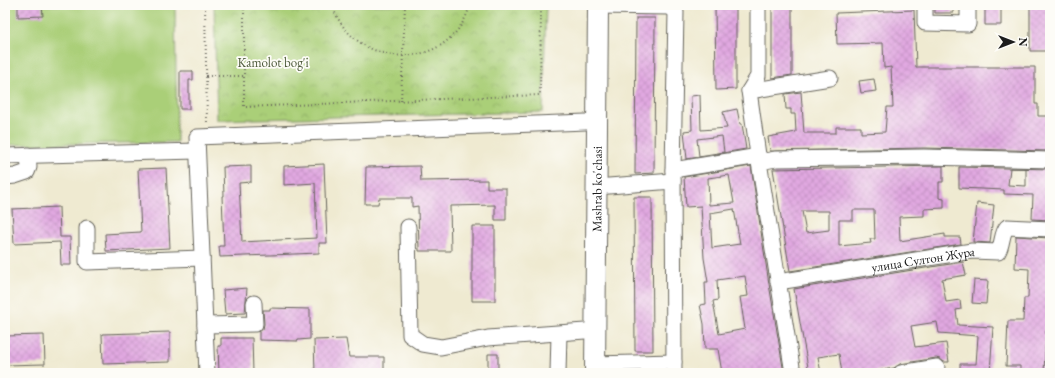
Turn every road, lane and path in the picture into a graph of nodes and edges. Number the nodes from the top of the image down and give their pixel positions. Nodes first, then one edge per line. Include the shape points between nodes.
1 (205, 5) edge
2 (244, 5) edge
3 (332, 5) edge
4 (405, 5) edge
5 (470, 5) edge
6 (541, 5) edge
7 (595, 5) edge
8 (758, 5) edge
9 (925, 5) edge
10 (968, 5) edge
11 (403, 56) junction
12 (206, 76) junction
13 (244, 76) junction
14 (830, 78) dead end
15 (749, 91) junction
16 (401, 101) junction
17 (586, 122) junction
18 (207, 137) junction
19 (198, 151) junction
20 (28, 155) junction
21 (5, 156) edge
22 (759, 159) junction
23 (1050, 160) edge
24 (673, 175) junction
25 (5, 176) edge
26 (596, 187) junction
27 (408, 227) dead end
28 (87, 228) dead end
29 (1050, 229) edge
30 (202, 258) junction
31 (778, 282) junction
32 (590, 293) junction
33 (254, 303) dead end
34 (205, 326) junction
35 (585, 331) junction
36 (559, 334) junction
37 (674, 367) edge
38 (937, 367) dead end
39 (622, 368) edge
40 (592, 370) edge
41 (207, 373) edge
42 (558, 373) edge
43 (793, 373) edge
44 (901, 373) edge

1 - 12 path
2 - 13 path
3 - 11 path via 339,22 362,45 381,54
4 - 11 path
5 - 11 path via 459,28 444,43 424,52
6 - 16 path via 540,94
7 - 17 main road, Mashrab ko'chasi
7 - 24 street via 670,7 676,12
7 - 26 main road, Mashrab ko'chasi
8 - 15 street via 758,76
9 - 10 street via 926,23 968,24
11 - 16 path
12 - 13 path
12 - 18 path
13 - 16 path via 244,108
14 - 15 street
15 - 22 street
17 - 18 street
17 - 32 main road, Mashrab ko'chasi
18 - 19 street via 197,137
19 - 20 street
19 - 30 street
20 - 21 street
20 - 25 street via 27,172
22 - 23 street via 924,157
22 - 24 street
22 - 31 street
24 - 26 street
24 - 37 street
26 - 32 main road, Mashrab ko'chasi
27 - 36 street via 410,335 423,344 441,347 488,338
28 - 30 street via 87,262
29 - 31 street, улица Султон Жура via 1007,228 1003,231 1002,246 998,252 972,251
30 - 34 street
31 - 43 street
32 - 35 main road, Mashrab ko'chasi
32 - 40 main road, Mashrab ko'chasi
33 - 34 street via 255,324
34 - 41 street
35 - 36 street
35 - 40 main road, Mashrab ko'chasi
36 - 42 street
37 - 39 street
38 - 44 street
39 - 40 street

